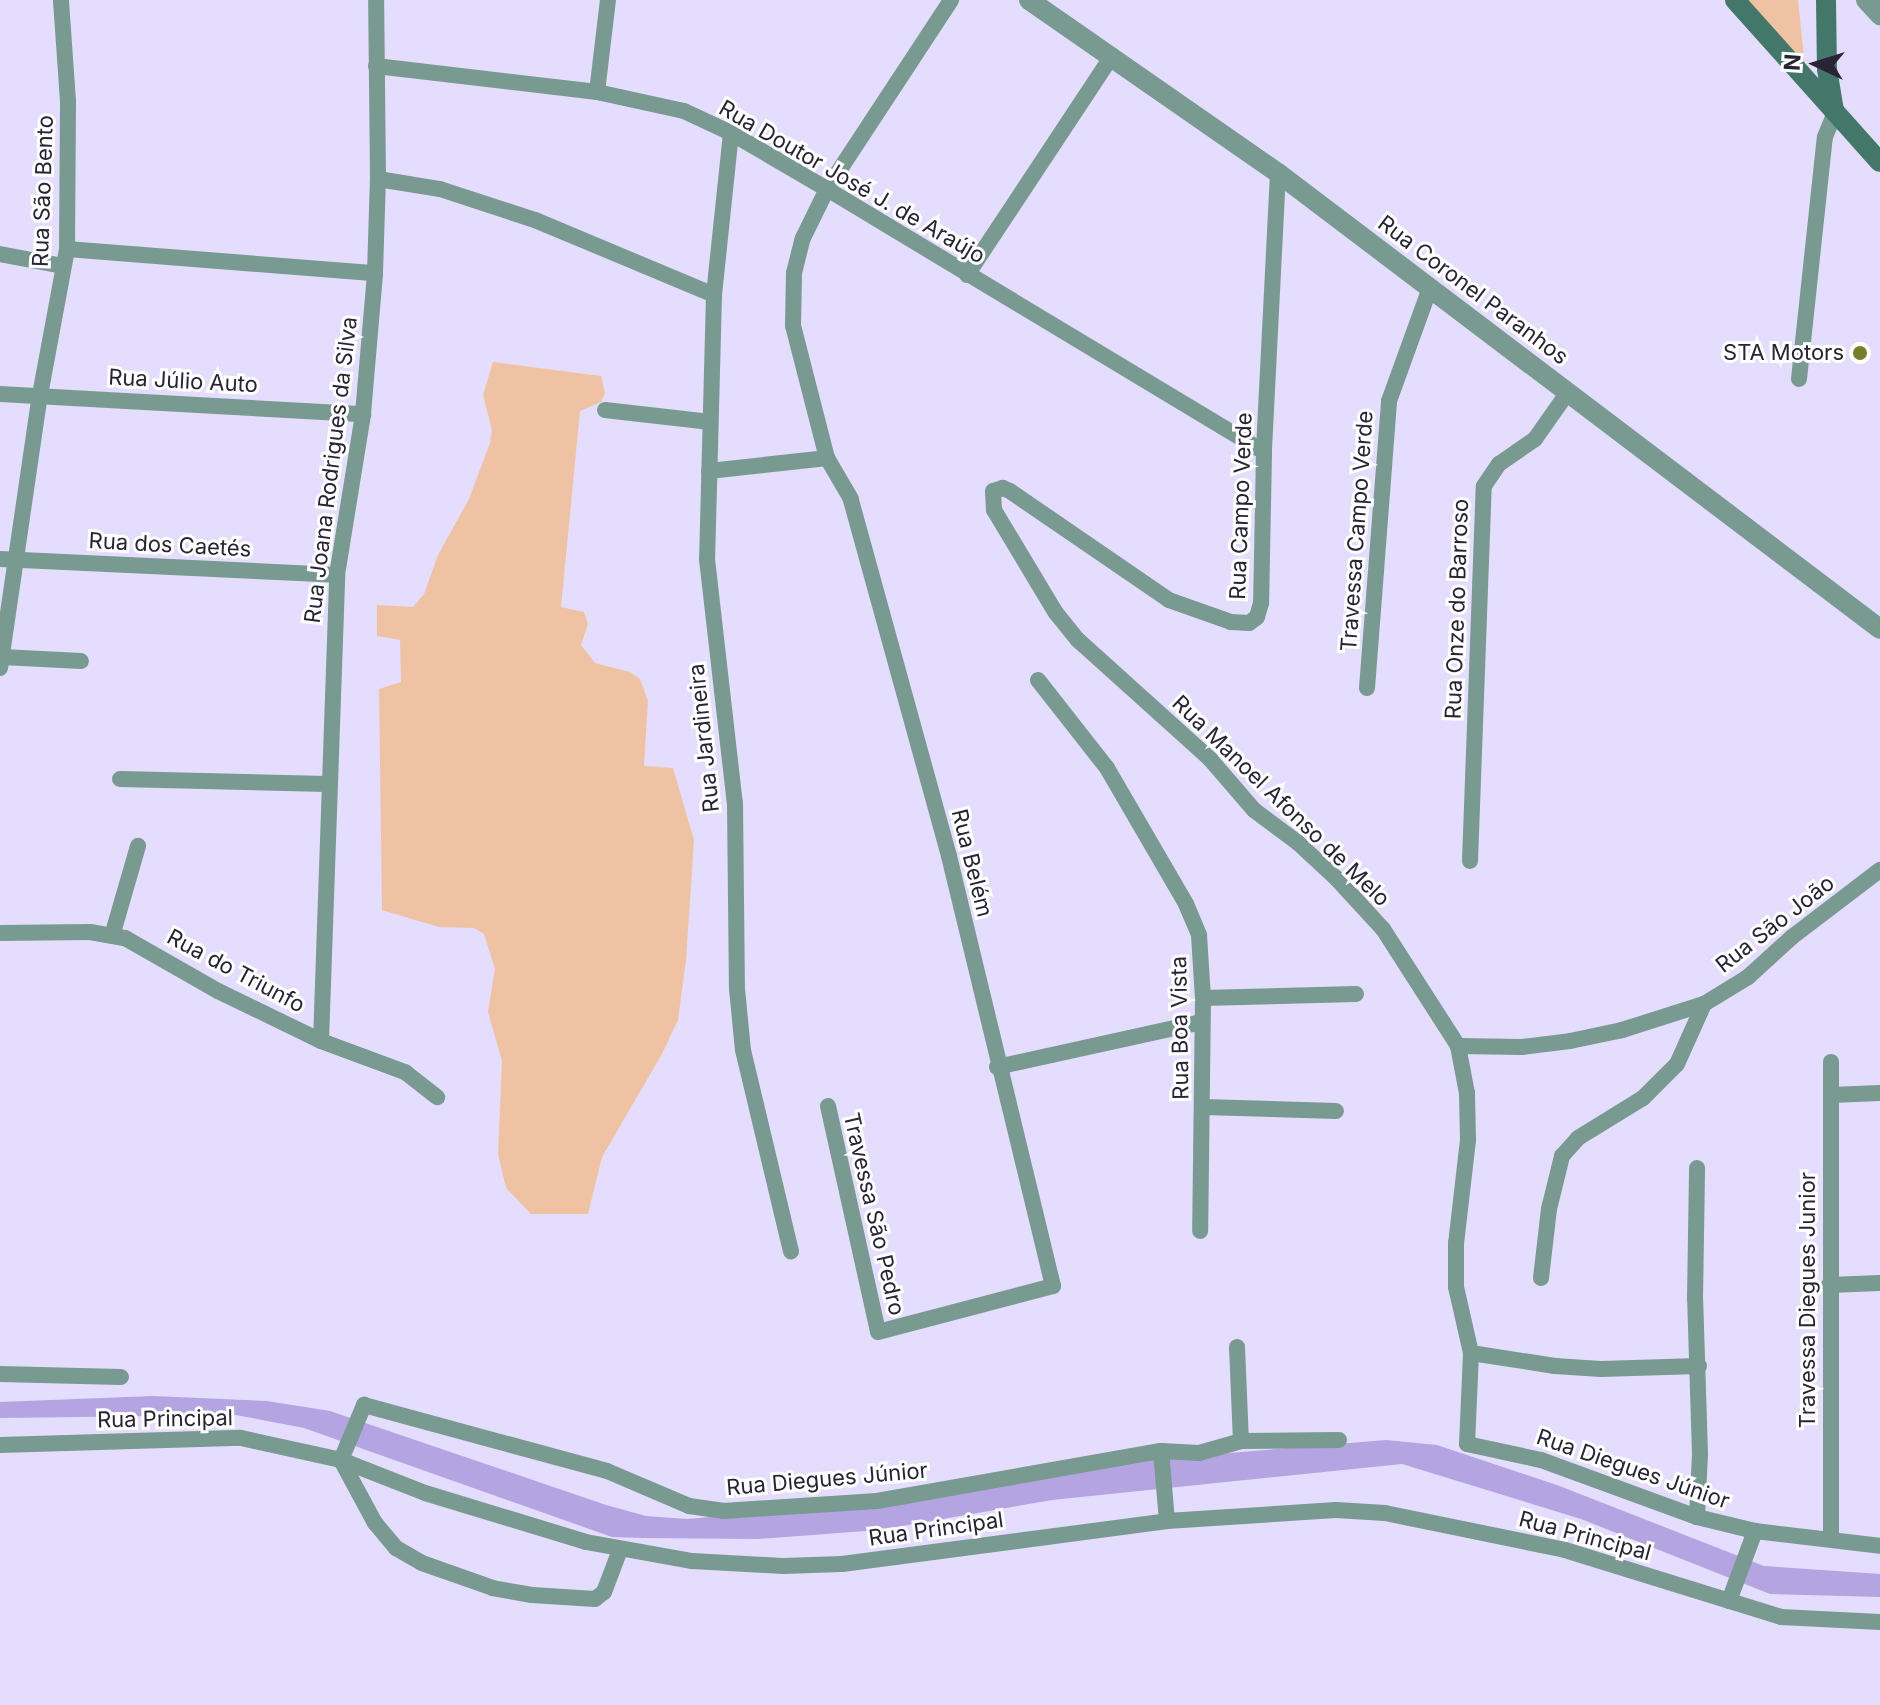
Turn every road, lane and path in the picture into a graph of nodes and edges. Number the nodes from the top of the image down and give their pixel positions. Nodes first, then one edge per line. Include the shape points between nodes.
1 (61, 0) edge
2 (376, 0) edge
3 (608, 0) edge
4 (951, 0) edge
5 (1029, 0) edge
6 (1735, 0) edge
7 (1811, 0) edge
8 (1826, 0) edge
9 (1866, 0) edge
10 (1880, 15) edge
11 (1825, 35) junction
12 (1112, 56) junction
13 (376, 66) junction
14 (597, 92) junction
15 (1835, 112) junction
16 (731, 133) junction
17 (1880, 162) edge
18 (1278, 173) junction
19 (378, 179) junction
20 (827, 189) junction
21 (67, 249) junction
22 (0, 254) edge
23 (63, 266) junction
24 (375, 273) junction
25 (967, 275) junction
26 (1430, 288) junction
27 (714, 295) junction
28 (1799, 379) dead end
29 (1568, 392) junction
30 (0, 394) edge
31 (40, 395) junction
32 (605, 410) dead end
33 (363, 414) junction
34 (710, 422) junction
35 (1264, 452) junction
36 (827, 458) junction
37 (709, 471) junction
38 (1023, 500) joint
39 (8, 559) edge
40 (337, 575) junction
41 (1880, 629) edge
42 (81, 661) dead end
43 (1, 662) edge
44 (1038, 680) dead end
45 (1367, 688) dead end
46 (120, 779) dead end
47 (327, 784) junction
48 (138, 846) dead end
49 (1470, 861) dead end
50 (1880, 870) edge
51 (0, 933) edge
52 (112, 936) junction
53 (1356, 994) dead end
54 (1203, 998) junction
55 (1704, 1004) junction
56 (1202, 1022) junction
57 (321, 1041) junction
58 (1458, 1046) junction
59 (1831, 1062) dead end
60 (997, 1067) junction
61 (1880, 1093) edge
62 (1831, 1095) junction
63 (437, 1097) dead end
64 (828, 1106) dead end
65 (1203, 1107) junction
66 (1336, 1111) dead end
67 (1697, 1168) dead end
68 (1200, 1231) dead end
69 (791, 1251) dead end
70 (1541, 1278) dead end
71 (1880, 1283) edge
72 (1829, 1285) junction
73 (878, 1332) joint
74 (1237, 1347) dead end
75 (1471, 1353) junction
76 (1699, 1366) junction
77 (0, 1374) edge
78 (121, 1377) dead end
79 (1339, 1440) dead end
80 (1241, 1441) junction
81 (1467, 1444) joint
82 (0, 1445) edge
83 (1162, 1454) junction
84 (342, 1455) junction
85 (1697, 1517) junction
86 (1167, 1521) junction
87 (1755, 1531) junction
88 (1831, 1538) junction
89 (1880, 1546) edge
90 (620, 1550) junction
91 (1731, 1595) junction
92 (1880, 1622) edge

1 - 21 street, Rua São Bento via 68,101
2 - 13 street, Rua Joana Rodrigues da Silva
3 - 14 street
4 - 20 street, Rua Belém
5 - 12 street, Rua Coronel Paranhos
6 - 15 main road
7 - 11 main road
8 - 11 main road
9 - 10 street
11 - 15 main road
12 - 18 street, Rua Coronel Paranhos
12 - 25 street
13 - 14 street, Rua Doutor José J. de Araújo
13 - 19 street, Rua Joana Rodrigues da Silva
14 - 16 street, Rua Doutor José J. de Araújo via 684,111
15 - 17 main road
15 - 28 street via 1825,137
16 - 20 street, Rua Doutor José J. de Araújo
16 - 27 street, Rua Jardineira
18 - 26 street, Rua Coronel Paranhos
18 - 35 street, Rua Campo Verde
19 - 24 street, Rua Joana Rodrigues da Silva
19 - 27 street via 440,189 535,220
20 - 25 street, Rua Doutor José J. de Araújo
20 - 36 street, Rua Belém via 803,238 792,300 793,326
21 - 23 street, Rua São Bento
21 - 24 street
22 - 23 street
23 - 31 street, Rua São Bento
24 - 33 street, Rua Joana Rodrigues da Silva
25 - 35 street, Rua Doutor José J. de Araújo
26 - 29 street, Rua Coronel Paranhos
26 - 45 street, Travessa Campo Verde via 1389,401
27 - 34 street, Rua Jardineira
29 - 41 street, Rua Coronel Paranhos
29 - 49 street, Rua Onze do Barroso via 1535,439 1499,464 1484,486
30 - 31 street, Rua Júlio Auto
31 - 33 street, Rua Júlio Auto
31 - 39 street, Rua São Bento
32 - 34 street
33 - 40 street, Rua Joana Rodrigues da Silva
34 - 37 street, Rua Jardineira
35 - 38 street, Rua Campo Verde via 1261,603 1249,623 1231,622 1169,600
36 - 37 street
36 - 60 street, Rua Belém via 851,499 949,856
37 - 69 street, Rua Jardineira via 707,559 735,803 737,989 743,1050
38 - 58 street, Rua Manoel Afonso de Melo via 1003,488 991,496 994,510 1056,613 1110,672 1210,759 1254,810 1297,842 1374,919
39 - 40 street, Rua dos Caetés
39 - 43 street, Rua São Bento
40 - 47 street, Rua Joana Rodrigues da Silva
42 - 43 street
44 - 54 street, Rua Boa Vista via 1107,768 1186,904 1199,935
46 - 47 street
47 - 57 street, Rua Joana Rodrigues da Silva
48 - 52 street
50 - 55 street, Rua São João via 1748,977
51 - 52 street, Rua do Triunfo via 47,930
52 - 57 street, Rua do Triunfo via 152,951 218,991
53 - 54 street
54 - 56 street, Rua Boa Vista
55 - 58 street, Rua São João via 1570,1041
55 - 70 street via 1677,1064 1643,1098 1578,1138 1562,1156
56 - 60 street
56 - 65 street, Rua Boa Vista
57 - 63 street, Rua do Triunfo via 405,1072
58 - 75 street, Rua Manoel Afonso de Melo via 1468,1140 1456,1287
59 - 62 street, Travessa Diegues Junior
60 - 73 street, Rua Belém via 1053,1286
61 - 62 street
62 - 72 street, Travessa Diegues Junior
64 - 73 street, Travessa São Pedro
65 - 66 street
65 - 68 street, Rua Boa Vista
67 - 76 street
71 - 72 street
72 - 88 street, Travessa Diegues Junior
74 - 80 street
75 - 76 street via 1601,1369
75 - 81 street, Rua Manoel Afonso de Melo
76 - 85 street
77 - 78 street
79 - 80 street, Rua Diegues Júnior
80 - 83 street, Rua Diegues Júnior via 1199,1453
81 - 85 street, Rua Diegues Júnior via 1541,1460
82 - 84 street, Rua Principal via 241,1438
83 - 84 street, Rua Diegues Júnior via 877,1501 723,1511 689,1506 607,1471 362,1411
83 - 86 street
84 - 90 street, Rua Principal via 505,1520
84 - 90 street via 361,1503 396,1548 476,1583 532,1595 595,1599 604,1592
85 - 87 street, Rua Diegues Júnior
86 - 90 street, Rua Principal via 842,1564 692,1561
86 - 91 street, Rua Principal via 1336,1510 1385,1513 1565,1550
87 - 88 street, Rua Diegues Júnior
87 - 91 street
88 - 89 street, Rua Diegues Júnior
91 - 92 street, Rua Principal via 1781,1617

